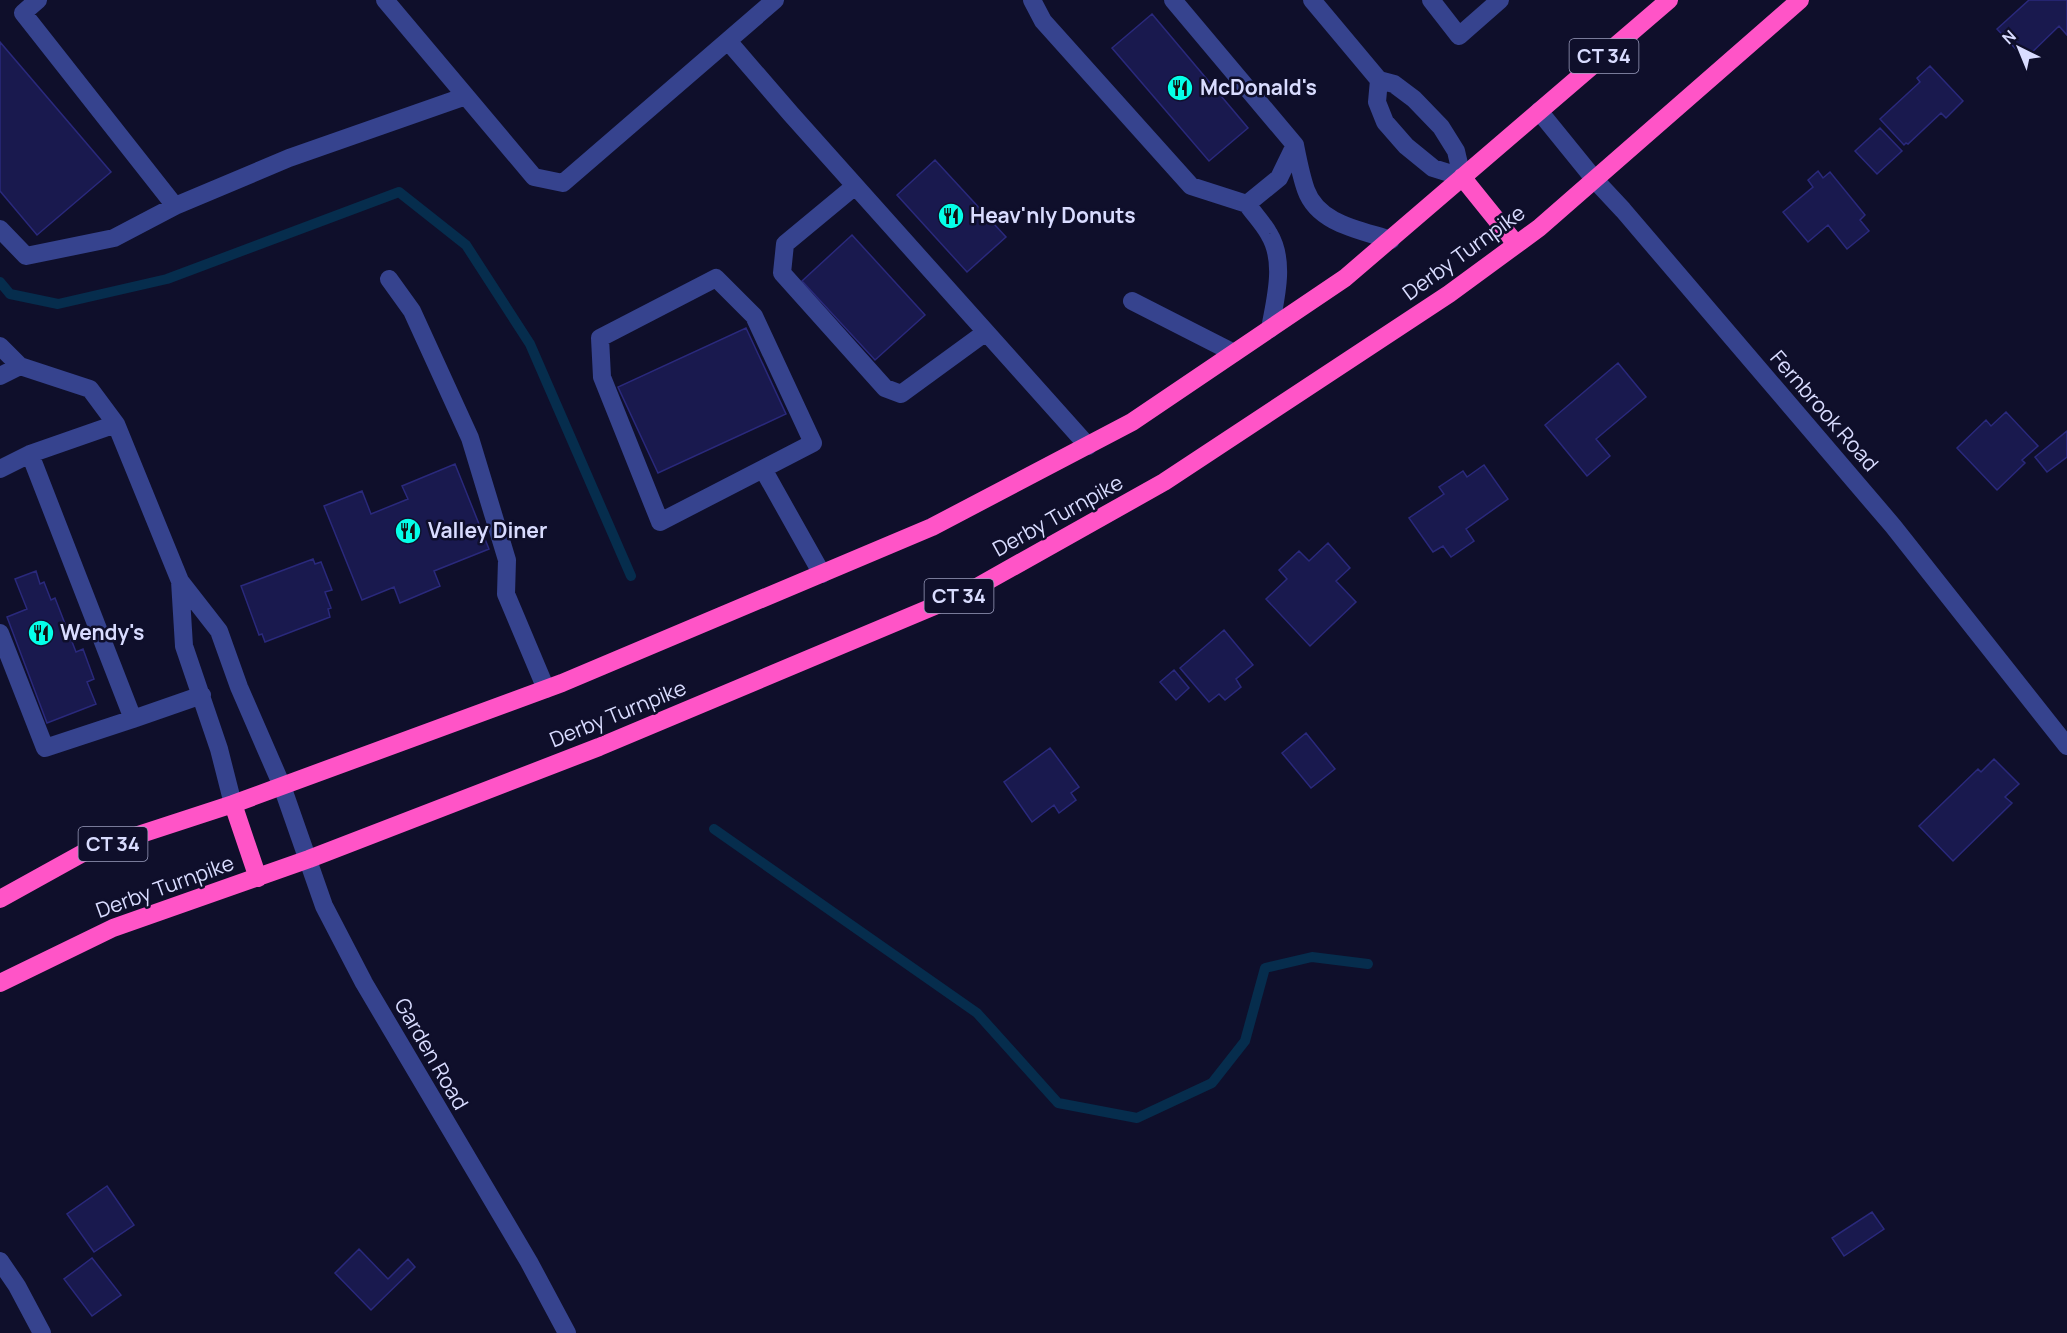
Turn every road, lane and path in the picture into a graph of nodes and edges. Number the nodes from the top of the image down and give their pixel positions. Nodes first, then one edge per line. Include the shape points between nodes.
1 (38, 0) edge
2 (385, 0) edge
3 (775, 0) edge
4 (1032, 0) edge
5 (1173, 0) edge
6 (1312, 0) edge
7 (1431, 0) edge
8 (1500, 0) edge
9 (1669, 0) edge
10 (1800, 0) edge
11 (728, 41) junction
12 (1379, 80) junction
13 (466, 96) junction
14 (1539, 111) junction
15 (1295, 145) junction
16 (1462, 177) junction
17 (1594, 180) junction
18 (855, 186) junction
19 (1247, 204) junction
20 (175, 206) junction
21 (0, 229) edge
22 (1391, 240) junction
23 (1516, 244) junction
24 (389, 279) dead end
25 (1132, 301) dead end
26 (1270, 329) junction
27 (986, 332) junction
28 (0, 346) edge
29 (1234, 354) junction
30 (20, 366) junction
31 (0, 376) edge
32 (116, 424) junction
33 (1088, 446) junction
34 (30, 454) junction
35 (0, 469) edge
36 (763, 469) junction
37 (822, 574) junction
38 (180, 581) junction
39 (0, 633) edge
40 (546, 689) junction
41 (202, 695) junction
42 (133, 719) junction
43 (2067, 746) edge
44 (282, 786) junction
45 (232, 804) junction
46 (309, 859) junction
47 (258, 878) junction
48 (0, 899) edge
49 (0, 983) edge
50 (0, 1261) edge
51 (42, 1333) edge
52 (567, 1333) edge

1 - 20 street via 23,13
2 - 13 street
3 - 11 street
4 - 19 street via 1043,21 1191,186
5 - 15 street
6 - 12 street
7 - 8 street via 1459,36
9 - 14 highway, CT 34
10 - 17 highway, Derby Turnpike / CT 34
11 - 13 street via 563,183 534,177
11 - 18 street
12 - 16 street via 1394,84 1414,99 1441,127 1456,151
12 - 16 street via 1377,102 1385,122 1433,168
13 - 20 street via 289,158
14 - 16 highway, CT 34
14 - 17 street, Fernbrook Road
15 - 19 street via 1279,178
15 - 22 street via 1306,190 1317,209 1337,222
16 - 22 highway, CT 34
16 - 23 highway
17 - 23 highway, Derby Turnpike / CT 34
17 - 43 street, Fernbrook Road via 1893,526
18 - 27 street
18 - 27 street via 785,244 782,273 805,301 885,388 900,393
19 - 26 street via 1270,234 1276,249 1278,284
20 - 21 street via 114,238 26,256
22 - 26 highway, CT 34 via 1345,278
23 - 46 highway, Derby Turnpike / CT 34 via 1449,294 1164,482 968,592 599,747
24 - 40 street via 412,311 470,438 507,560 506,594
25 - 29 street
26 - 29 highway, CT 34
27 - 33 street
28 - 30 street
29 - 33 highway, CT 34 via 1132,422
30 - 31 street
30 - 32 street via 90,389
32 - 34 street
32 - 38 street
33 - 37 highway, CT 34 via 932,528
34 - 35 street
34 - 42 street
36 - 36 street via 813,443 754,316 716,278 600,338 602,377 660,522
36 - 37 street
37 - 40 highway, CT 34
38 - 41 street via 184,646
38 - 44 street, Garden Road via 219,632
39 - 42 street via 45,748
40 - 44 highway, CT 34
41 - 42 street
41 - 45 street
44 - 45 highway, CT 34
44 - 46 street, Garden Road
45 - 47 highway
45 - 48 highway, CT 34 via 83,853
46 - 47 highway, Derby Turnpike / CT 34
46 - 52 street, Garden Road via 324,906 364,983
47 - 49 highway, Derby Turnpike / CT 34 via 113,928
50 - 51 street

